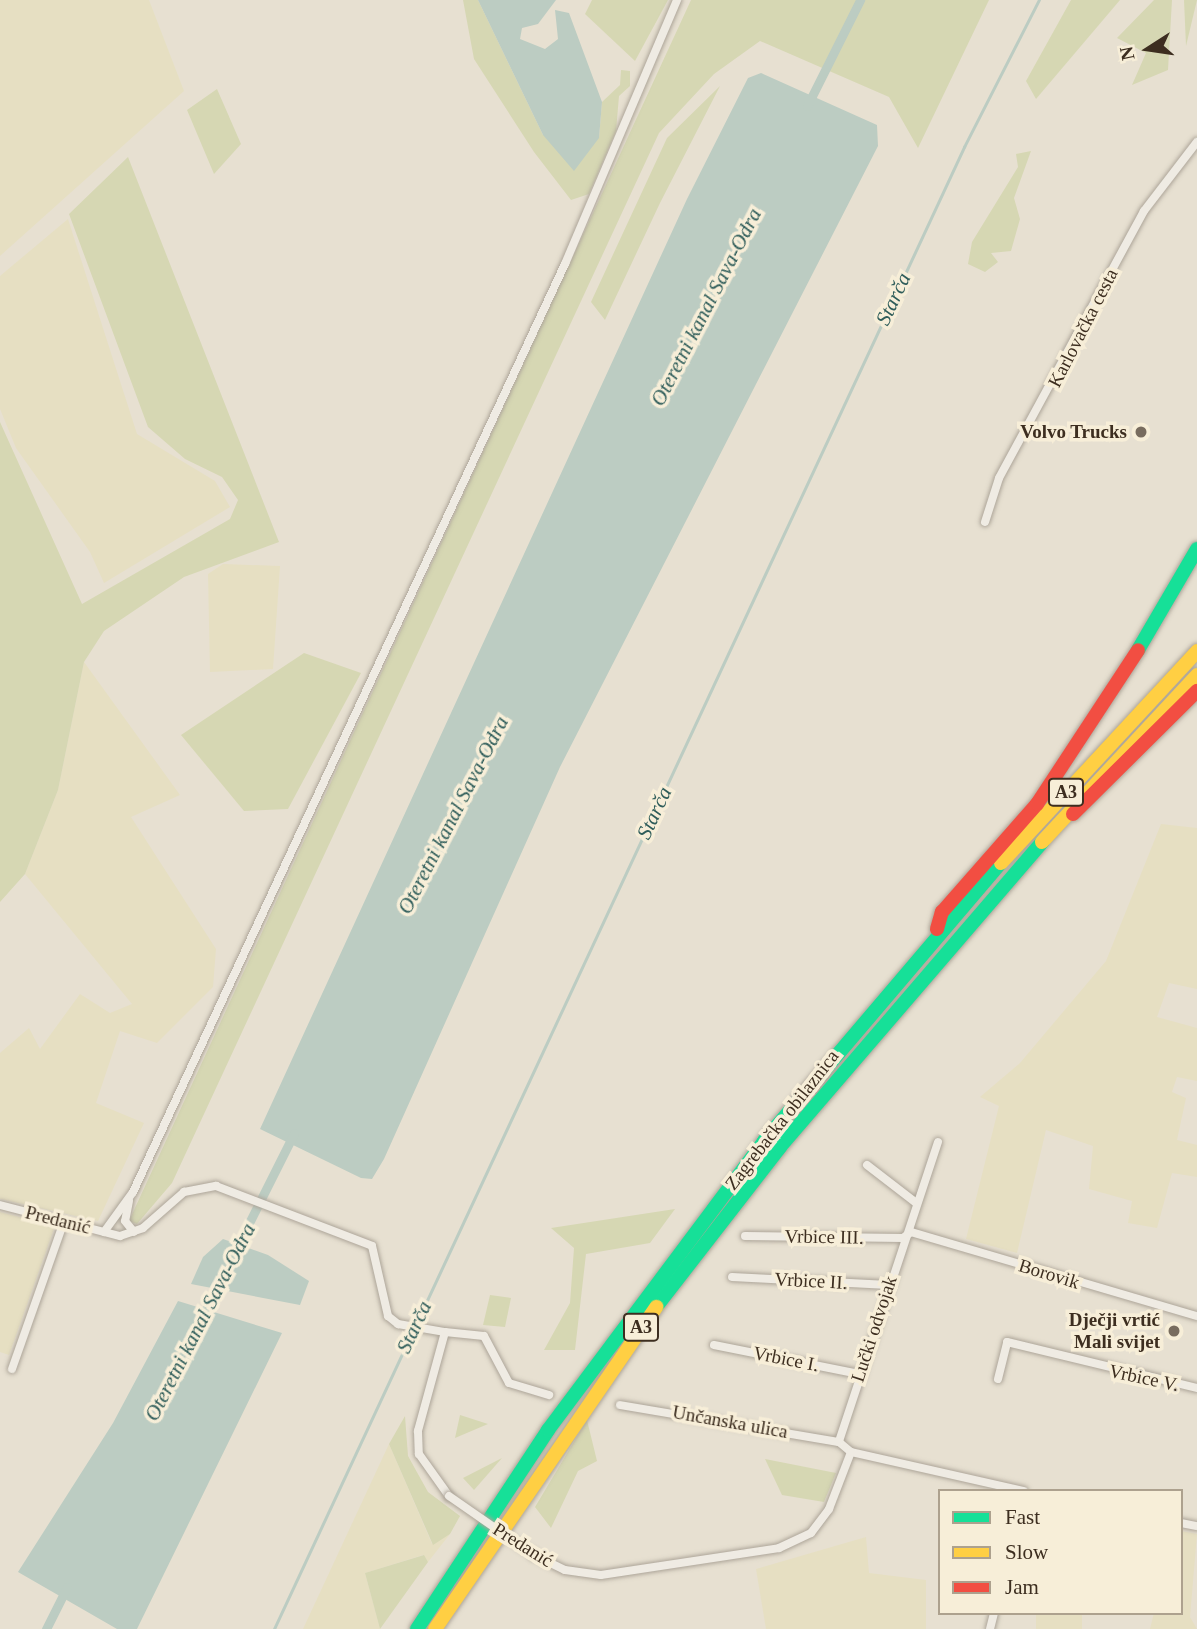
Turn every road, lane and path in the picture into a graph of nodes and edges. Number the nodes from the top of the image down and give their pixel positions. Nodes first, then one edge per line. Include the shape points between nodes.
1 (677, 0) edge
2 (1197, 142) edge
3 (985, 522) dead end
4 (1197, 548) edge
5 (1197, 651) edge
6 (1197, 676) edge
7 (1197, 691) edge
8 (1054, 827) junction
9 (935, 935) junction
10 (938, 1142) dead end
11 (867, 1165) dead end
12 (133, 1192) junction
13 (915, 1202) junction
14 (0, 1205) edge
15 (63, 1224) junction
16 (104, 1232) junction
17 (134, 1232) junction
18 (745, 1236) dead end
19 (903, 1238) junction
20 (732, 1276) dead end
21 (889, 1285) junction
22 (1197, 1316) edge
23 (445, 1332) junction
24 (714, 1345) dead end
25 (12, 1369) dead end
26 (859, 1374) junction
27 (998, 1379) dead end
28 (1197, 1388) edge
29 (549, 1395) dead end
30 (620, 1405) dead end
31 (839, 1442) junction
32 (850, 1452) junction
33 (1015, 1489) edge
34 (416, 1629) edge
35 (435, 1629) edge

1 - 12 street via 565,264
2 - 3 street, Karlovačka cesta via 1144,211 999,478
4 - 9 highway via 1093,726 1037,804 942,912
5 - 9 highway, Zagrebačka obilaznica / A3
6 - 8 highway, Zagrebačka obilaznica / A3
7 - 8 highway via 1090,803
8 - 35 highway, Zagrebačka obilaznica / A3 via 867,1040 665,1294
9 - 34 highway, Zagrebačka obilaznica / A3 via 655,1282
10 - 13 street, Lučki odvojak
11 - 13 street
12 - 16 street
12 - 17 street via 125,1221
13 - 19 street, Lučki odvojak
14 - 15 street, Predanić
15 - 16 street, Predanić
15 - 25 street
16 - 17 street, Predanić
17 - 23 street via 199,1185 234,1192 372,1246 382,1272 382,1307 407,1326
18 - 19 street, Vrbice III.
19 - 21 street, Lučki odvojak
19 - 22 street, Borovik via 911,1232
20 - 21 street, Vrbice II.
21 - 26 street, Lučki odvojak
23 - 29 street via 484,1336 509,1383
23 - 32 street, Predanić, bridge via 418,1431 419,1454 449,1496 534,1555 565,1570 601,1575 779,1548 811,1533 829,1509
24 - 26 street, Vrbice I.
26 - 31 street, Lučki odvojak
27 - 28 street, Vrbice V. via 1007,1342
30 - 31 street, Unčanska ulica
31 - 32 street
32 - 33 street

